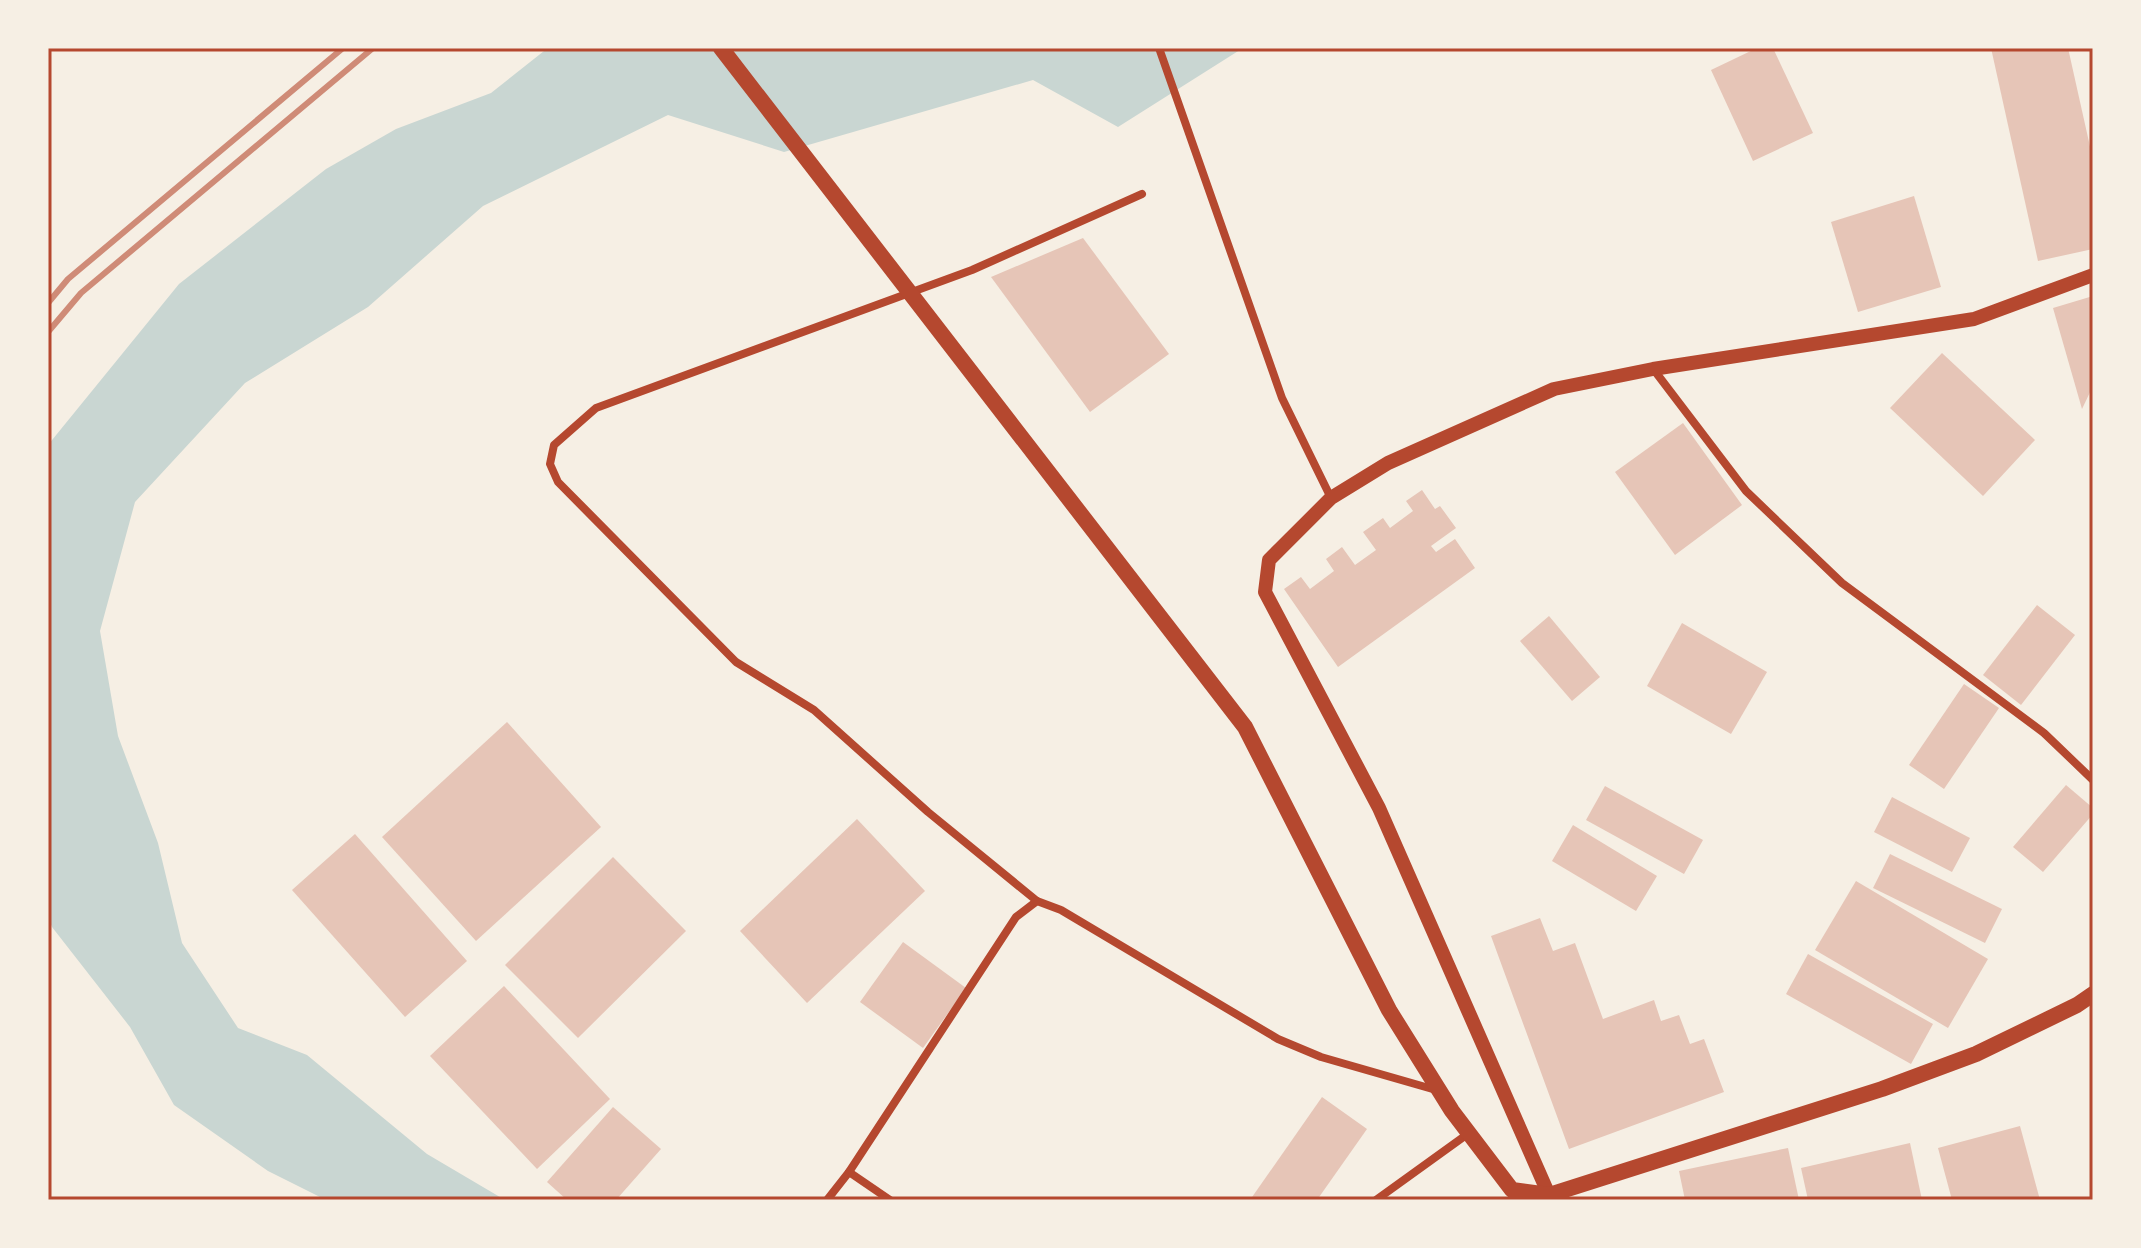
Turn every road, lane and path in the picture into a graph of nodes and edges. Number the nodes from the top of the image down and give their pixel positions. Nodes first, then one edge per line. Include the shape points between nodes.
1 (721, 48) edge
2 (1159, 48) edge
3 (1142, 194) dead end
4 (2093, 275) edge
5 (1653, 369) junction
6 (1331, 498) junction
7 (2093, 780) edge
8 (1037, 901) junction
9 (2093, 994) edge
10 (1440, 1091) junction
11 (1469, 1133) junction
12 (849, 1172) junction
13 (1511, 1195) edge
14 (1549, 1195) junction
15 (827, 1200) edge
16 (890, 1200) edge
17 (1376, 1200) edge

1 - 10 main road via 1245,727 1389,1010
2 - 6 street via 1282,398
3 - 8 street via 972,270 596,408 554,445 550,464 558,482 736,662 814,710
4 - 5 street via 1974,319
5 - 6 street via 1554,389 1388,463
5 - 7 street via 1746,491 1842,583 2044,733
6 - 14 street via 1269,560 1265,592 1379,808
8 - 10 street via 1061,910 1278,1039
8 - 12 street via 1016,917
9 - 14 main road via 1976,1054 1882,1089
10 - 11 main road
11 - 13 main road
11 - 17 street
12 - 15 street
12 - 16 street
13 - 14 main road

